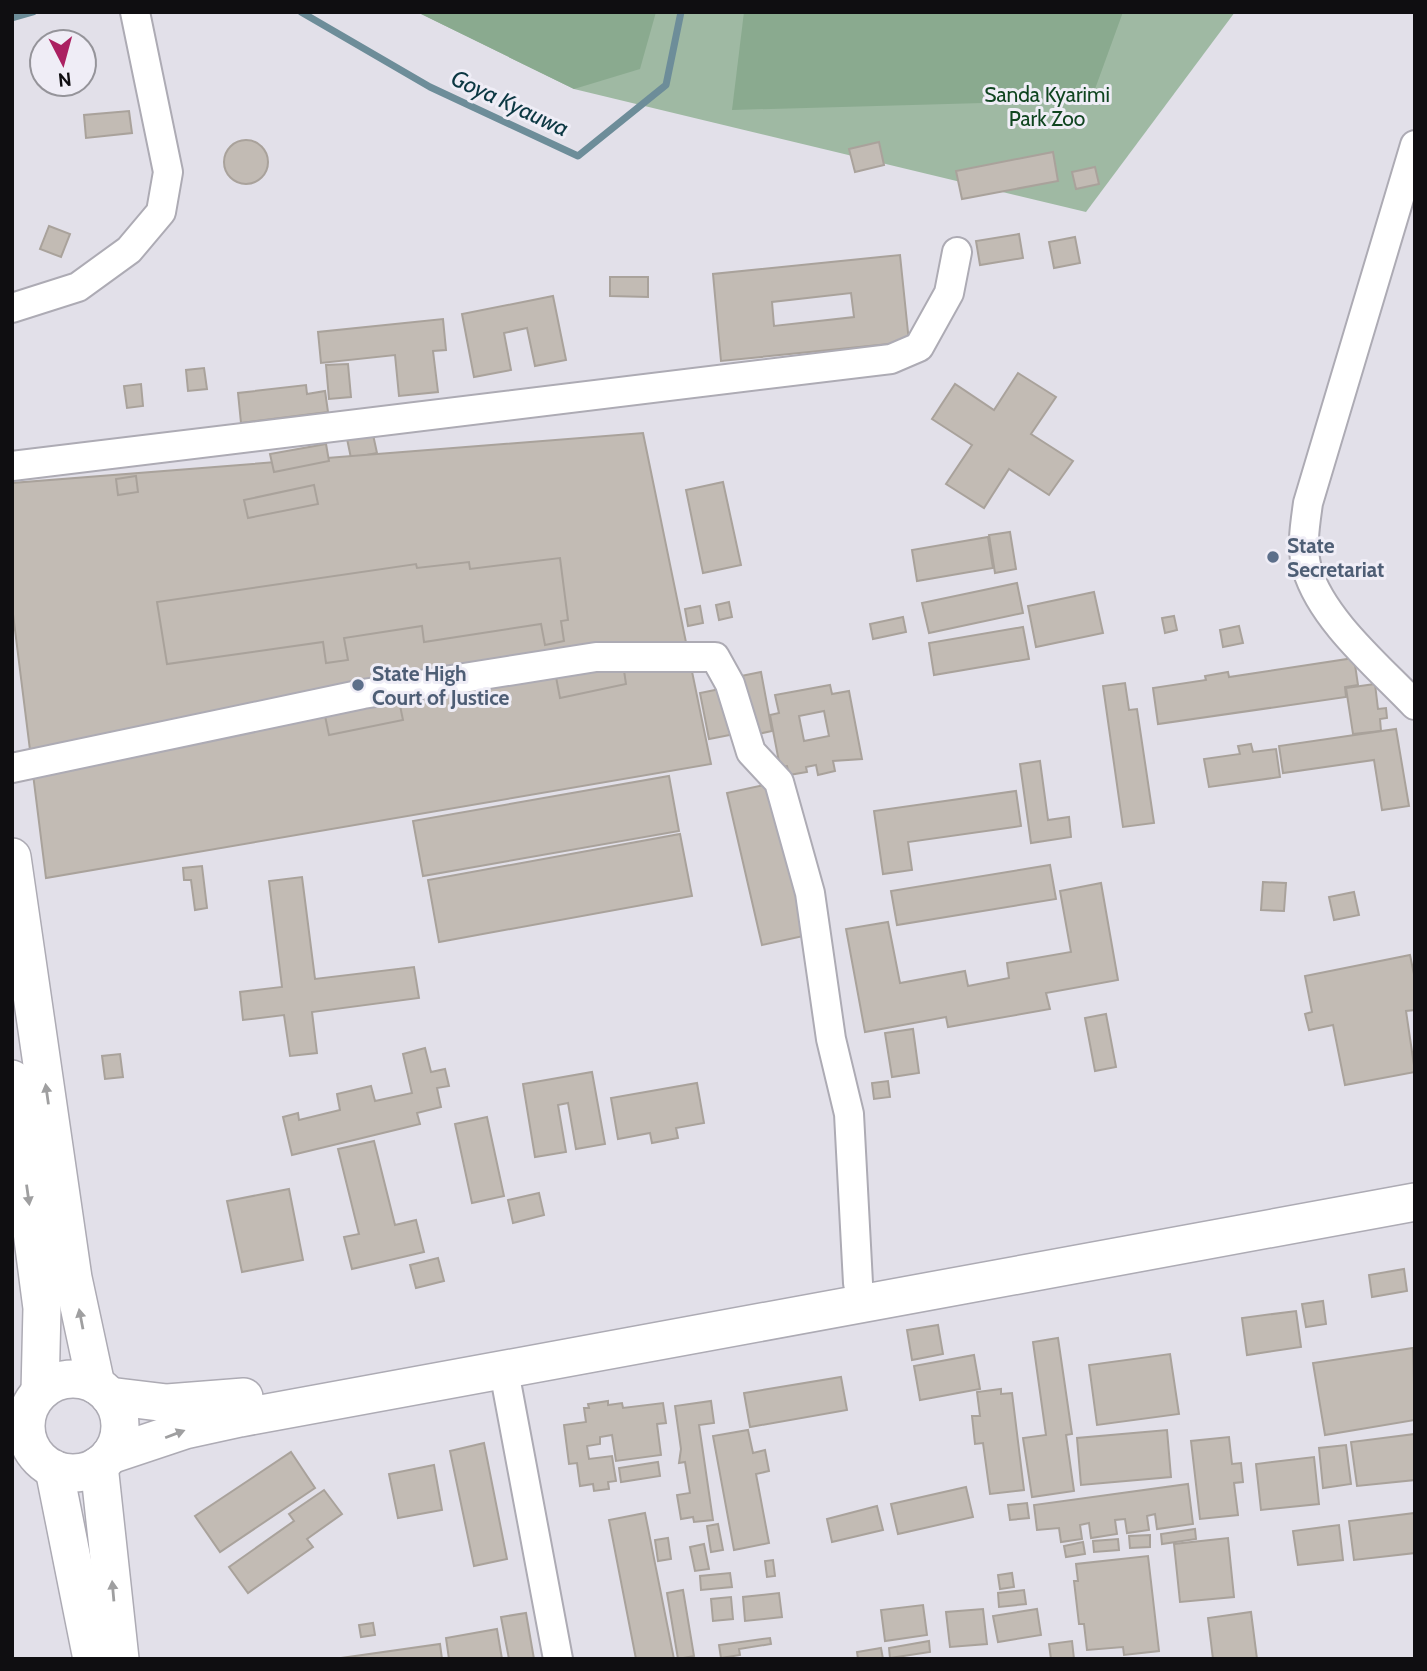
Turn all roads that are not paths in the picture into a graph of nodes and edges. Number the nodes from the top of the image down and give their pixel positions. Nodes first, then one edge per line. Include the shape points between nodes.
1 (136, 22) edge
2 (1415, 145) edge
3 (957, 253) dead end
4 (12, 308) edge
5 (12, 466) edge
6 (1415, 705) edge
7 (12, 768) edge
8 (12, 857) edge
9 (12, 1079) edge
10 (1415, 1180) edge
11 (1415, 1202) edge
12 (858, 1283) junction
13 (503, 1371) junction
14 (102, 1391) junction
15 (27, 1405) edge
16 (104, 1460) junction
17 (37, 1461) edge
18 (92, 1659) edge
19 (120, 1659) edge
20 (558, 1659) edge

1 - 4 street via 168,172 161,212 129,250 78,286
2 - 6 street via 1311,492 1304,536 1307,568 1331,615
3 - 5 street via 949,293 919,346 891,359
7 - 12 street via 376,691 596,657 715,657 730,684 751,752 779,782 810,893 831,1040 849,1114
14 -> 8 main road via 73,1278
9 -> 15 main road via 42,1308
10 - 12 main road
11 - 13 main road
12 - 14 main road via 248,1397 167,1403
16 -> 13 main road via 185,1430
13 - 20 street
14 - 15 main road via 73,1379 50,1385
14 - 16 main road via 117,1410 120,1425 117,1441
15 - 17 main road via 28,1440
16 - 17 main road via 84,1472
19 -> 16 main road
17 - 18 main road

